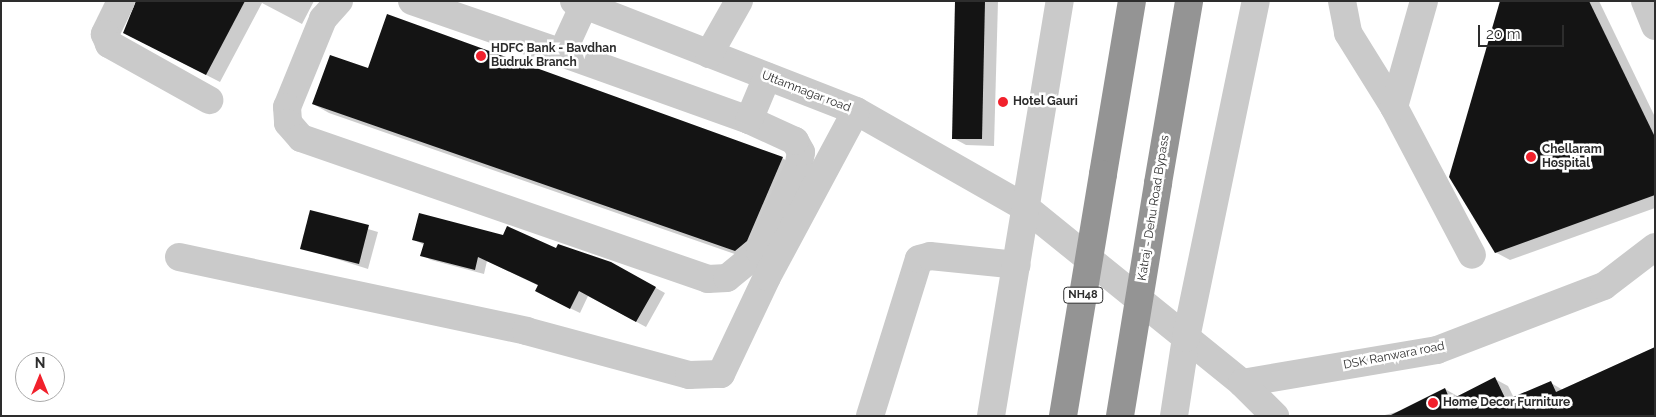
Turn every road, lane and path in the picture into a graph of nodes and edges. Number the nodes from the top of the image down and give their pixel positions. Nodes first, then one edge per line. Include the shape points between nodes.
1 (120, 1) edge
2 (339, 1) edge
3 (412, 1) edge
4 (739, 1) edge
5 (1060, 1) edge
6 (1132, 1) edge
7 (1189, 1) edge
8 (1256, 1) edge
9 (1342, 1) edge
10 (1424, 1) edge
11 (1645, 1) edge
12 (577, 2) edge
13 (1655, 26) edge
14 (562, 53) junction
15 (709, 54) junction
16 (767, 77) junction
17 (209, 100) dead end
18 (1394, 107) junction
19 (856, 112) junction
20 (748, 120) junction
21 (1026, 208) junction
22 (1655, 247) edge
23 (1472, 255) dead end
24 (179, 257) dead end
25 (1018, 265) junction
26 (1186, 338) junction
27 (1242, 383) junction
28 (870, 416) edge
29 (991, 416) edge
30 (1063, 416) edge
31 (1120, 416) edge
32 (1174, 416) edge
33 (1274, 416) edge

1 - 17 street via 105,34 109,44
2 - 20 street via 323,19 286,107 288,123 301,138 708,279 727,278 760,251 798,168 801,152 795,140
3 - 14 street
4 - 15 street
5 - 21 street
6 - 30 highway, NH48, bridge
7 - 31 highway, Katraj - Dehu Road Bypass, bridge
8 - 26 street
9 - 18 street via 1348,33
10 - 18 street
11 - 13 street
12 - 14 street
12 - 15 street, Uttamnagar road
14 - 20 street
15 - 16 street, Uttamnagar road
16 - 19 street, Uttamnagar road
16 - 20 street
18 - 23 street
19 - 21 street, Uttamnagar road
19 - 24 street via 767,277 721,374 689,375 526,330
21 - 25 street
21 - 26 street, Uttamnagar road
22 - 27 street, DSK Ranwara road via 1604,286 1437,350
25 - 28 street via 930,256 919,259
25 - 29 street
26 - 27 street
26 - 32 street
27 - 33 street

